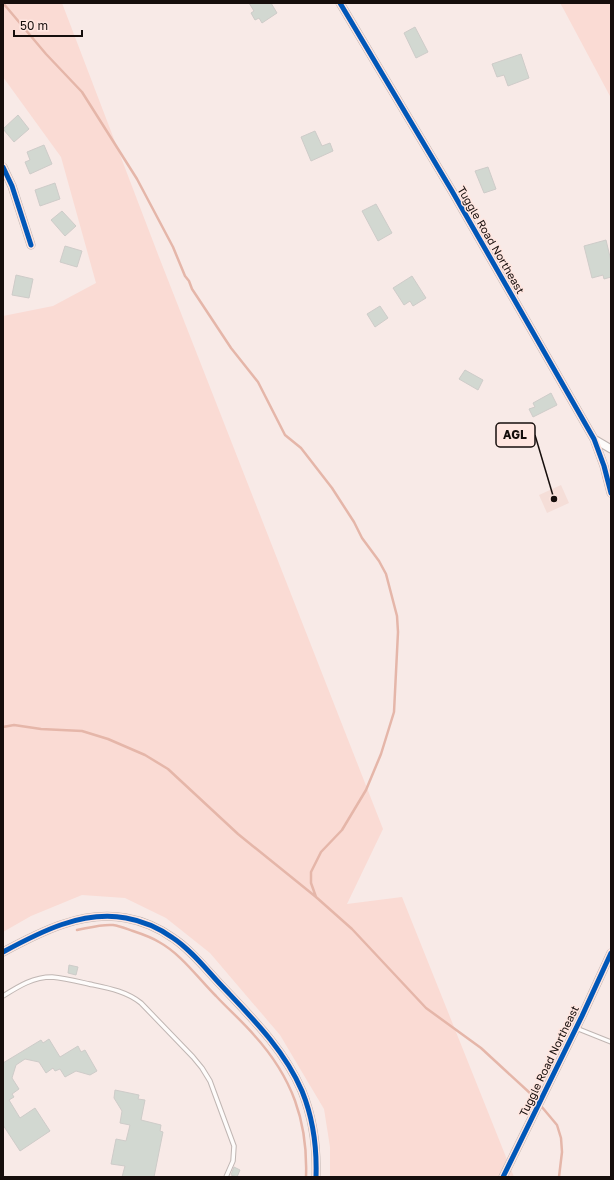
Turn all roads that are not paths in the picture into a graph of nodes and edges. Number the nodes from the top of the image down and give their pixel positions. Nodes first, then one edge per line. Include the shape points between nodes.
1 (340, 3) edge
2 (3, 167) edge
3 (31, 246) dead end
4 (594, 439) junction
5 (611, 449) edge
6 (611, 493) edge
7 (3, 952) edge
8 (611, 953) edge
9 (3, 996) edge
10 (576, 1028) junction
11 (611, 1042) edge
12 (226, 1177) edge
13 (316, 1177) edge
14 (503, 1177) edge

1 - 4 street, Tuggle Road Northeast via 456,197
2 - 3 street via 12,186
4 - 5 street
4 - 6 street, Tuggle Road Northeast
7 - 13 street via 57,926 98,917 139,921 174,938 254,1020 292,1070 310,1116
8 - 10 street, Tuggle Road Northeast
9 - 12 lane via 31,980 52,977 119,991 134,997 193,1057 210,1081 234,1146 233,1161
10 - 11 lane
10 - 14 street, Tuggle Road Northeast

